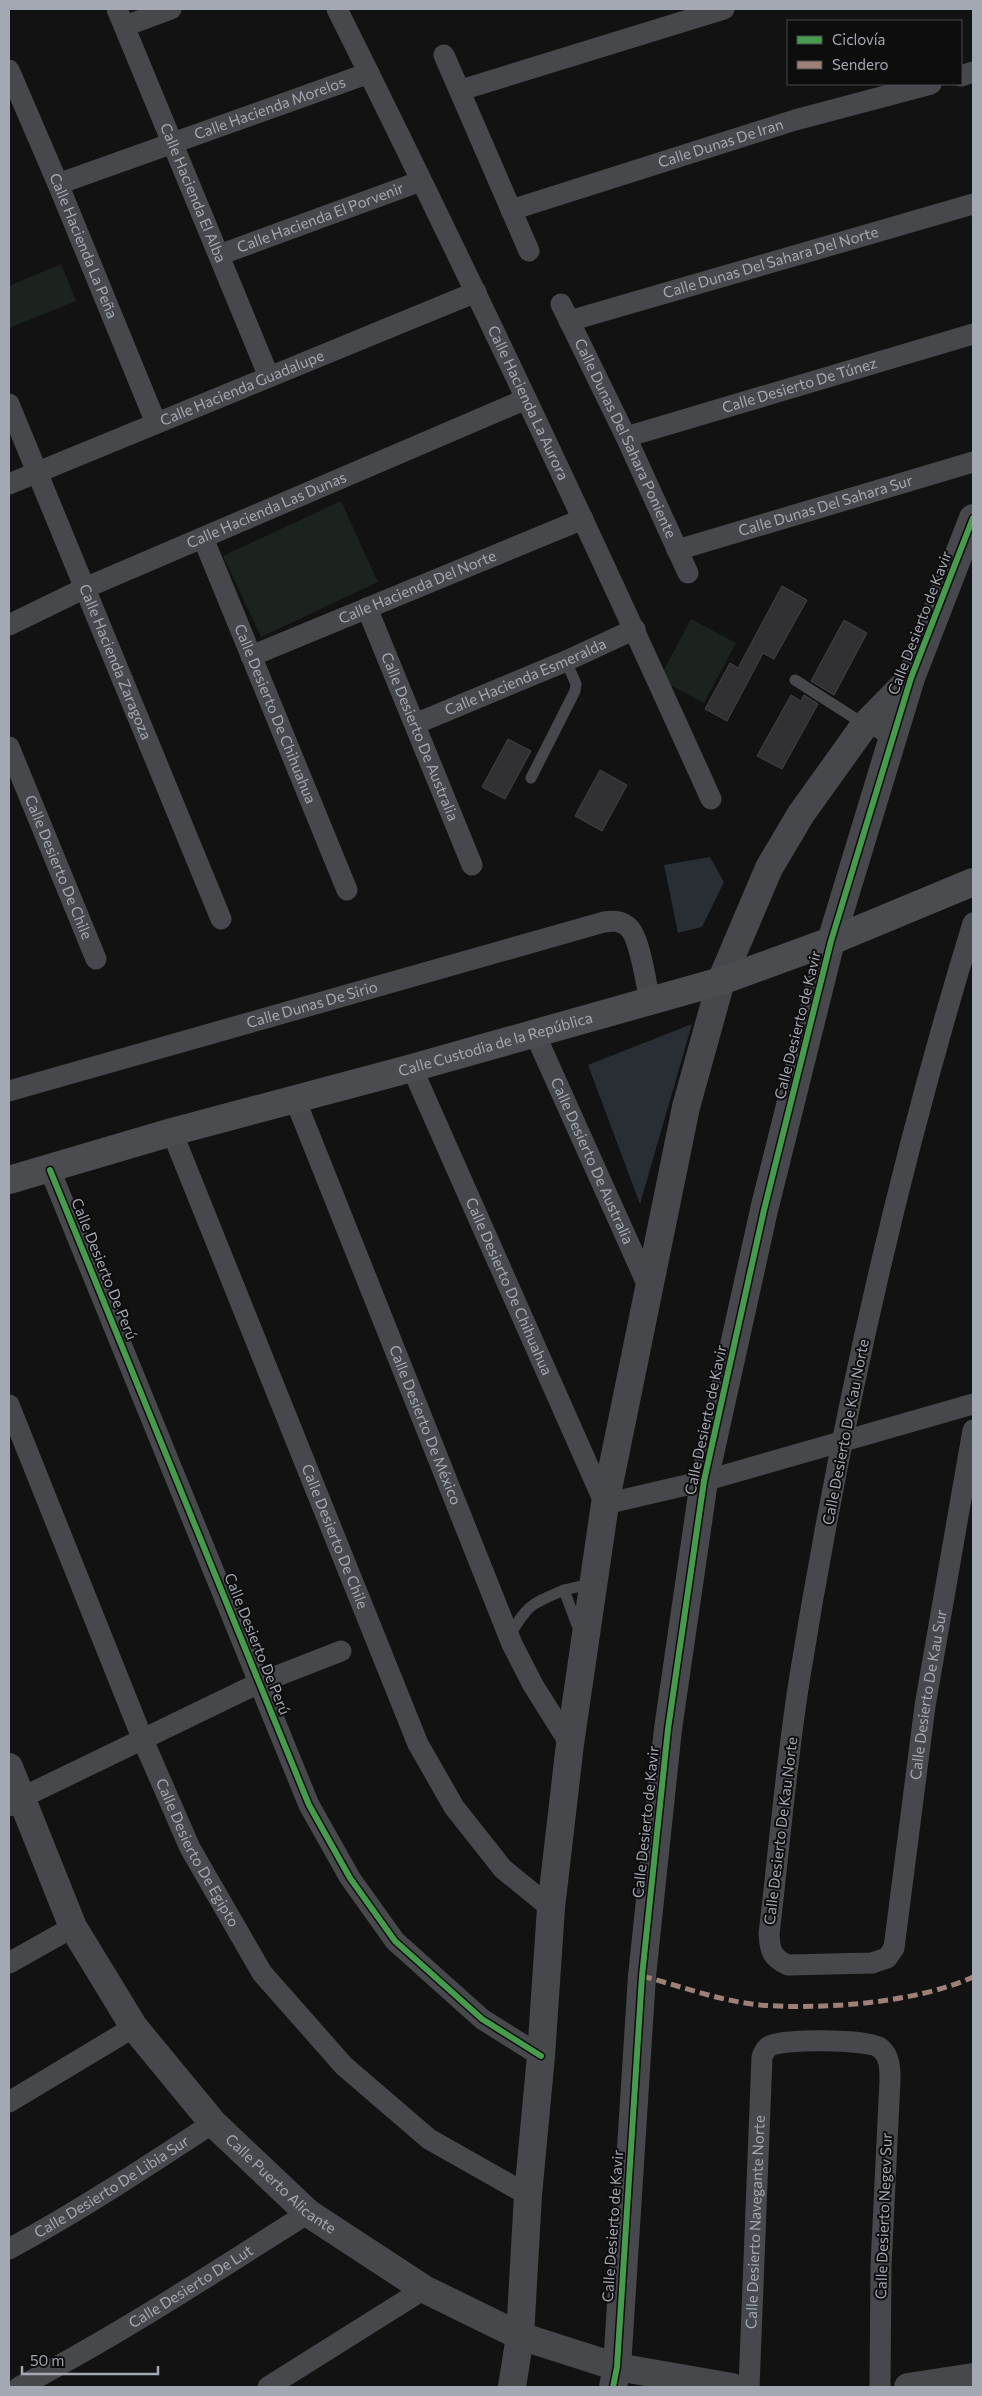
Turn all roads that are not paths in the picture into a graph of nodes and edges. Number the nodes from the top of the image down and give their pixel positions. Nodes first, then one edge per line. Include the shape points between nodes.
1 (171, 9) edge
2 (337, 9) edge
3 (724, 9) edge
4 (121, 18) edge
5 (444, 55) dead end
6 (9, 70) edge
7 (369, 73) junction
8 (927, 85) edge
9 (461, 90) junction
10 (172, 143) junction
11 (421, 181) junction
12 (58, 184) junction
13 (973, 204) edge
14 (511, 210) junction
15 (529, 251) dead end
16 (219, 255) junction
17 (476, 292) junction
18 (565, 312) joint
19 (973, 334) edge
20 (269, 377) junction
21 (526, 399) junction
22 (9, 404) edge
23 (156, 423) junction
24 (626, 437) junction
25 (973, 462) edge
26 (37, 472) junction
27 (9, 484) edge
28 (973, 518) edge
29 (583, 519) junction
30 (203, 538) junction
31 (677, 550) junction
32 (688, 573) dead end
33 (85, 588) junction
34 (367, 608) junction
35 (9, 625) edge
36 (635, 629) junction
37 (251, 656) junction
38 (566, 661) junction
39 (911, 678) junction
40 (795, 680) dead end
41 (415, 724) junction
42 (864, 726) junction
43 (892, 742) junction
44 (9, 747) edge
45 (531, 778) dead end
46 (711, 799) dead end
47 (472, 865) dead end
48 (973, 882) edge
49 (347, 890) dead end
50 (221, 919) dead end
51 (973, 923) edge
52 (831, 941) junction
53 (96, 959) dead end
54 (720, 981) junction
55 (650, 1001) junction
56 (535, 1034) junction
57 (412, 1068) junction
58 (9, 1091) edge
59 (295, 1099) junction
60 (172, 1132) junction
61 (50, 1170) junction
62 (9, 1180) edge
63 (648, 1286) junction
64 (973, 1404) edge
65 (9, 1405) edge
66 (973, 1430) edge
67 (841, 1443) junction
68 (704, 1481) junction
69 (605, 1504) junction
70 (594, 1583) junction
71 (564, 1590) junction
72 (586, 1632) junction
73 (509, 1636) junction
74 (341, 1651) dead end
75 (259, 1683) junction
76 (143, 1740) junction
77 (570, 1744) junction
78 (9, 1767) edge
79 (15, 1802) edge
80 (551, 1908) junction
81 (73, 1927) junction
82 (770, 1950) joint
83 (9, 1963) edge
84 (134, 2027) junction
85 (541, 2056) junction
86 (762, 2057) joint
87 (9, 2102) edge
88 (213, 2123) junction
89 (528, 2194) junction
90 (308, 2213) junction
91 (9, 2249) edge
92 (424, 2289) junction
93 (520, 2336) junction
94 (615, 2377) edge
95 (973, 2377) edge
96 (19, 2387) edge
97 (268, 2387) edge
98 (512, 2387) edge
99 (732, 2387) edge
100 (749, 2387) edge
101 (880, 2387) edge
102 (908, 2387) edge

1 - 4 street
2 - 7 street, Calle Hacienda La Aurora
3 - 9 street
4 - 10 street, Calle Hacienda El Alba
5 - 9 street
6 - 12 street, Calle Hacienda La Peña
7 - 10 street, Calle Hacienda Morelos
7 - 11 street, Calle Hacienda La Aurora
8 - 14 street, Calle Dunas De Iran via 795,120
9 - 14 street
10 - 12 street, Calle Hacienda Morelos
10 - 16 street, Calle Hacienda El Alba
11 - 16 street, Calle Hacienda El Porvenir
11 - 17 street, Calle Hacienda La Aurora
12 - 23 street, Calle Hacienda La Peña
13 - 18 street, Calle Dunas Del Sahara Del Norte
14 - 15 street
16 - 20 street, Calle Hacienda El Alba
17 - 20 street, Calle Hacienda Guadalupe
17 - 21 street, Calle Hacienda La Aurora
18 - 24 street, Calle Dunas Del Sahara Poniente
19 - 24 street, Calle Desierto De Túnez
20 - 23 street, Calle Hacienda Guadalupe
21 - 29 street, Calle Hacienda La Aurora
21 - 30 street, Calle Hacienda Las Dunas
22 - 26 street, Calle Hacienda Zaragoza
23 - 26 street, Calle Hacienda Guadalupe
24 - 31 street, Calle Dunas Del Sahara Poniente
25 - 31 street, Calle Dunas Del Sahara Sur
26 - 27 street, Calle Hacienda Guadalupe
26 - 33 street, Calle Hacienda Zaragoza
28 - 39 street, Calle Desierto de Kavir
29 - 34 street, Calle Hacienda Del Norte
29 - 36 street, Calle Hacienda La Aurora
30 - 33 street, Calle Hacienda Las Dunas
30 - 37 street, Calle Desierto De Chihuahua
31 - 32 street, Calle Dunas Del Sahara Poniente
33 - 35 street, Calle Hacienda Las Dunas
33 - 50 street, Calle Hacienda Zaragoza
34 - 37 street, Calle Hacienda Del Norte
34 - 41 street, Calle Desierto De Australia
36 - 38 street, Calle Hacienda Esmeralda
36 - 46 street, Calle Hacienda La Aurora
37 - 49 street, Calle Desierto De Chihuahua
38 - 41 street, Calle Hacienda Esmeralda
38 - 45 lane via 576,684 575,691
39 - 42 street, Calle Desierto de Kavir
39 - 43 street, Calle Desierto de Kavir
40 - 42 lane
41 - 47 street, Calle Desierto De Australia
42 - 43 lane
42 - 54 street, Calle Desierto de Kavir via 801,814 769,868
43 - 52 street, Calle Desierto de Kavir
44 - 53 street, Calle Desierto De Chile
48 - 52 main road, Calle Custodia de la República
51 - 67 street, Calle Desierto De Kau Norte via 945,1014 910,1149
52 - 54 main road, Calle Custodia de la República
52 - 68 street, Calle Desierto de Kavir via 764,1210
54 - 55 main road, Calle Custodia de la República
54 - 63 street, Calle Desierto de Kavir via 686,1107
55 - 56 main road, Calle Custodia de la República
55 - 58 street, Calle Dunas De Sirio via 635,935 616,921 604,922
56 - 57 main road, Calle Custodia de la República
56 - 63 street, Calle Desierto De Australia
57 - 59 main road, Calle Custodia de la República
57 - 69 street, Calle Desierto De Chihuahua
59 - 60 main road, Calle Custodia de la República
59 - 73 street, Calle Desierto De México
60 - 61 main road, Calle Custodia de la República
60 - 80 street, Calle Desierto De Chile via 418,1744 454,1807 503,1869
61 - 62 main road, Calle Custodia de la República
61 - 75 street, Calle Desierto De Perú
63 - 69 street, Calle Desierto de Kavir
64 - 67 street
65 - 76 street, Calle Desierto De Egipto
66 - 82 street, Calle Desierto De Kau Sur via 925,1706 894,1948 887,1958 872,1963 788,1965 777,1960
67 - 68 street
67 - 82 street, Calle Desierto De Kau Norte via 799,1684 769,1934
68 - 69 street
68 - 94 street, Calle Desierto de Kavir via 668,1729 642,1976
69 - 70 street, Calle Desierto de Kavir
70 - 71 lane
70 - 72 street, Calle Desierto de Kavir
71 - 72 lane via 577,1625
71 - 73 lane via 527,1608
72 - 77 street, Calle Desierto de Kavir
73 - 77 street, Calle Desierto De México via 533,1685
74 - 75 street
75 - 76 street
75 - 85 street, Calle Desierto De Perú via 309,1805 350,1878 395,1941 482,2019
76 - 79 street
76 - 89 street, Calle Desierto De Egipto via 190,1848 262,1973 344,2066 429,2139
77 - 80 street, Calle Desierto de Kavir
78 - 79 street, Calle Puerto Alicante
79 - 81 street, Calle Puerto Alicante
80 - 85 street, Calle Desierto de Kavir
81 - 83 street
81 - 84 street, Calle Puerto Alicante
84 - 87 street
84 - 88 street, Calle Puerto Alicante
85 - 89 street, Calle Desierto de Kavir
86 - 100 street, Calle Desierto Navegante Norte
86 - 101 street, Calle Desierto Negev Sur via 768,2046 782,2042 864,2042 880,2047 889,2061
88 - 90 street, Calle Puerto Alicante
88 - 91 street, Calle Desierto De Libia Sur via 56,2223
89 - 93 street, Calle Desierto de Kavir
90 - 92 street, Calle Puerto Alicante
90 - 96 street, Calle Desierto De Lut via 147,2315
92 - 93 street, Calle Puerto Alicante
92 - 97 street
93 - 94 street, Calle Puerto Alicante
93 - 98 street, Calle Desierto de Kavir
94 - 99 street, Calle Puerto Alicante
95 - 102 street

